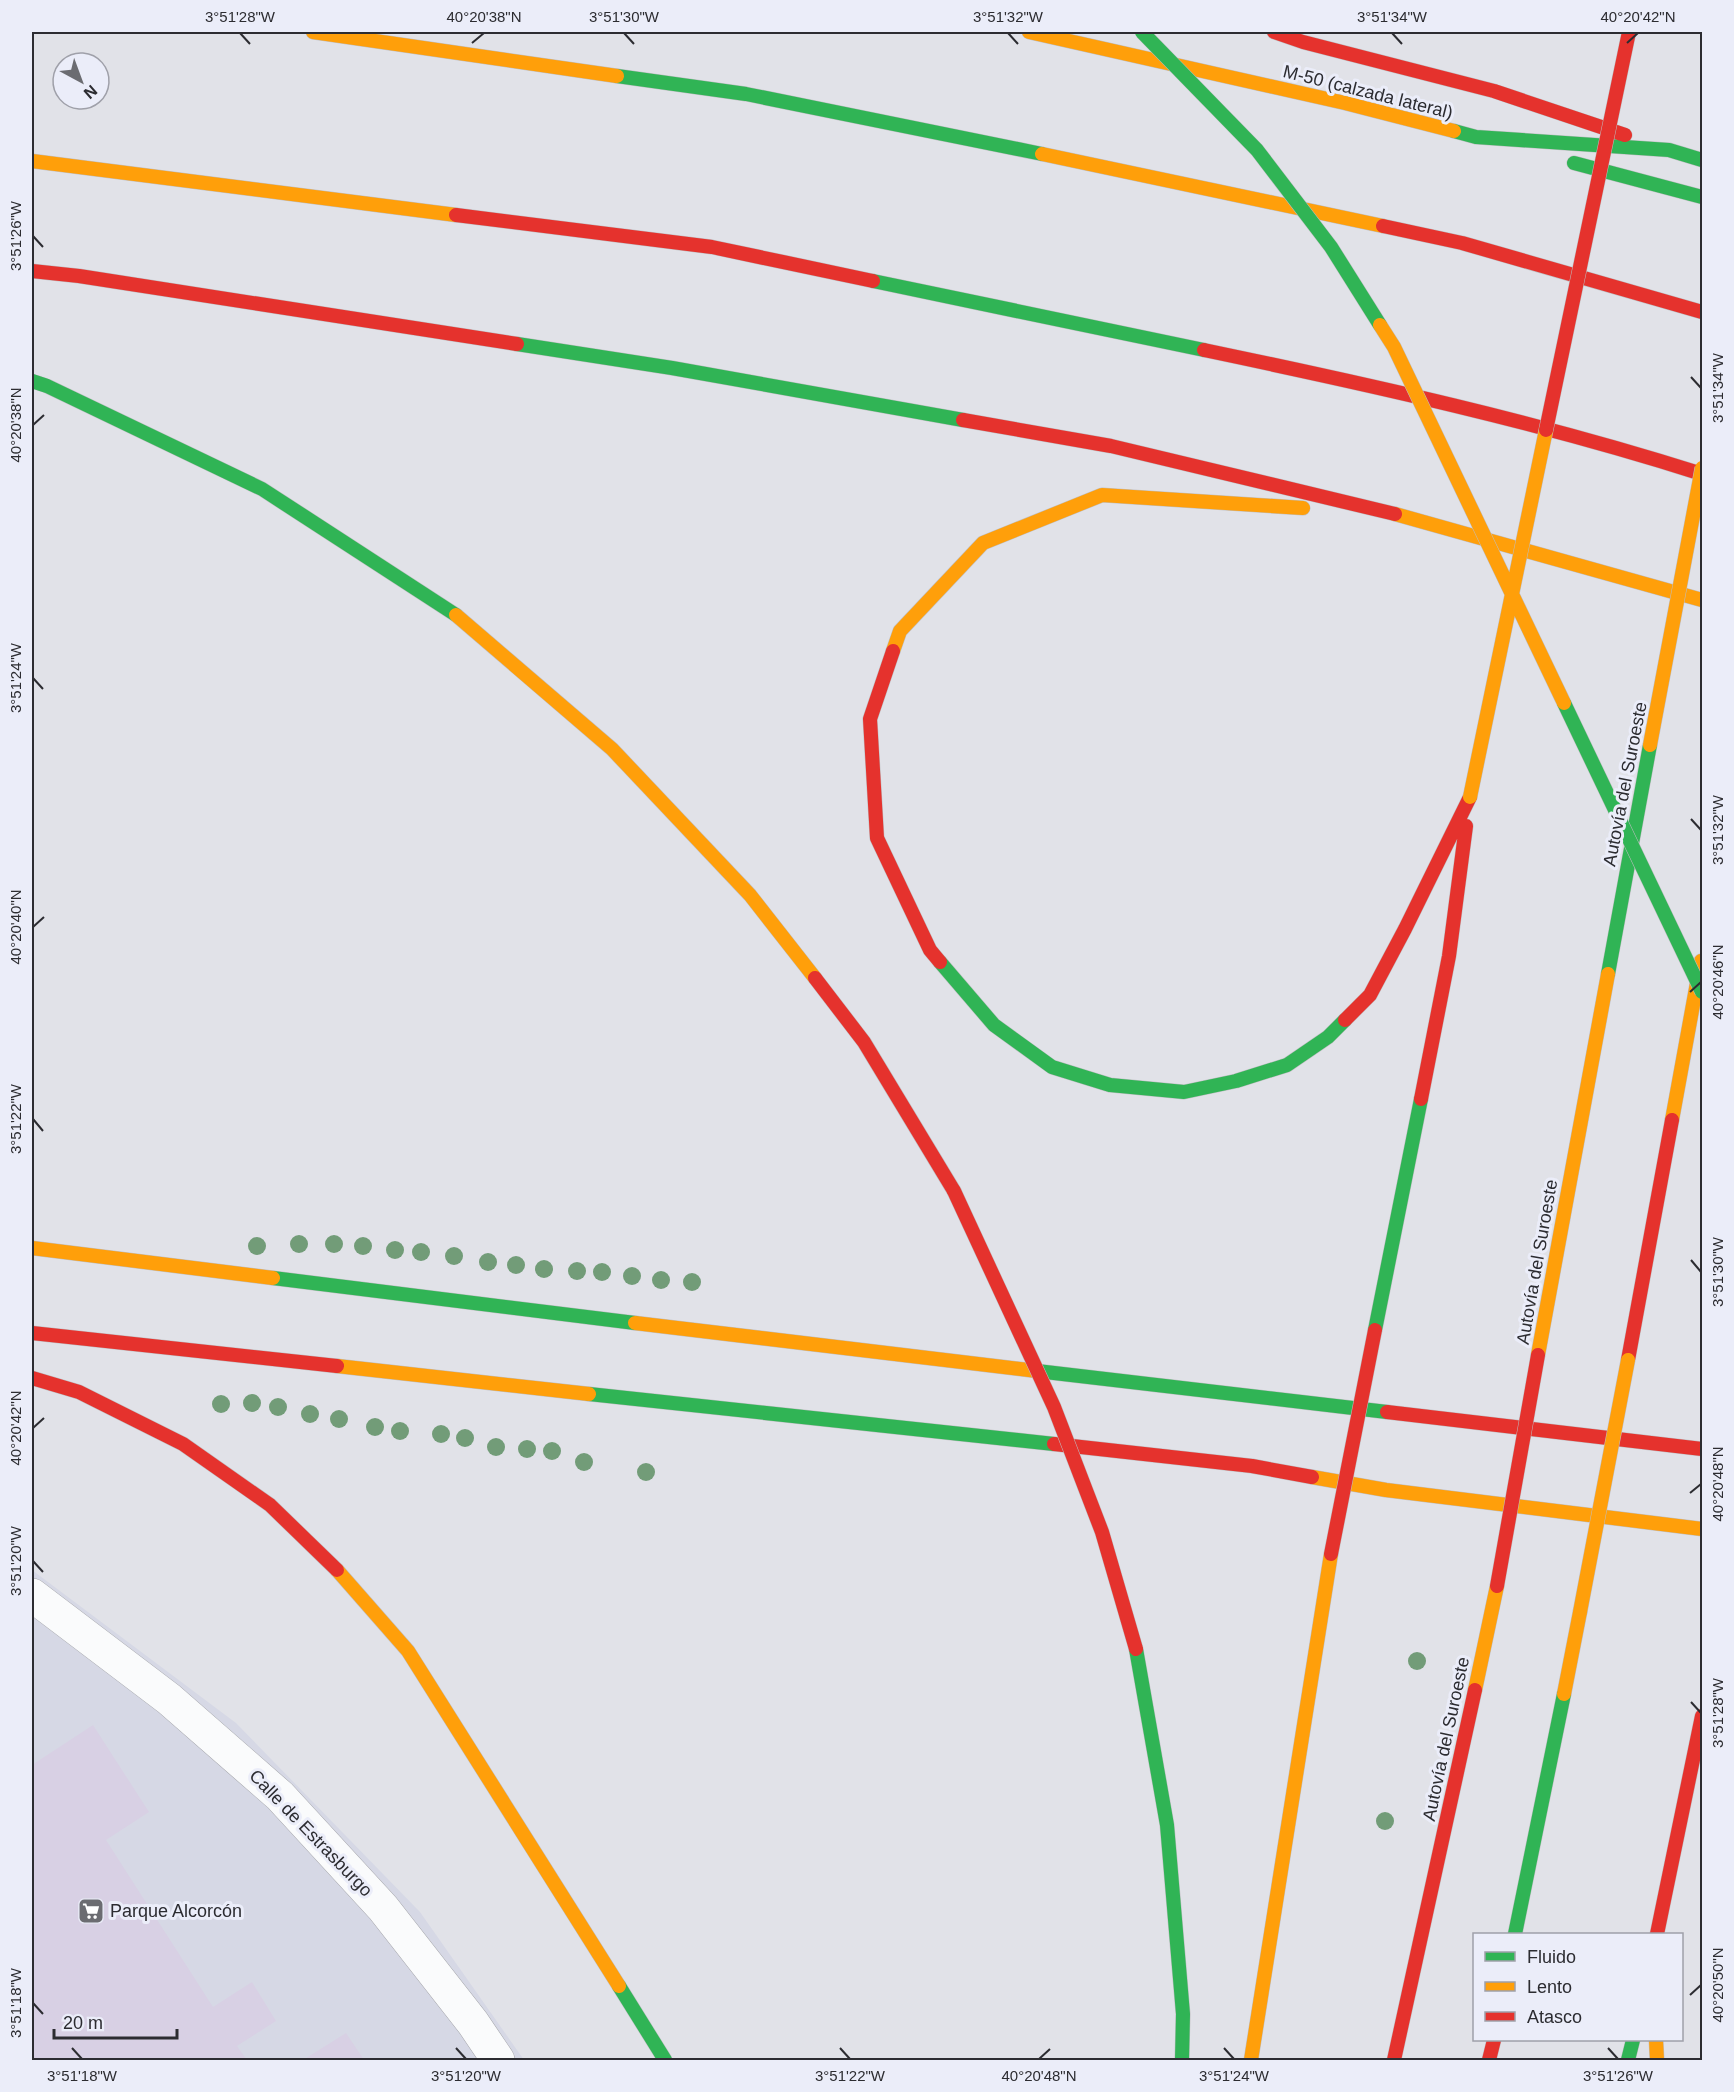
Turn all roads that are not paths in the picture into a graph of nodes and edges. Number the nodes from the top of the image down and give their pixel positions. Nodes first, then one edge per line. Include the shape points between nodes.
1 (313, 32) edge
2 (1029, 32) edge
3 (1142, 32) edge
4 (1274, 32) edge
5 (1629, 32) edge
6 (1476, 137) junction
7 (1669, 150) junction
8 (1702, 160) edge
9 (32, 161) edge
10 (1702, 197) edge
11 (32, 271) edge
12 (1702, 312) edge
13 (32, 381) edge
14 (1702, 468) edge
15 (1702, 474) edge
16 (1394, 514) junction
17 (1702, 600) edge
18 (1470, 797) junction
19 (1702, 955) edge
20 (1702, 992) edge
21 (32, 1248) edge
22 (32, 1333) edge
23 (32, 1378) edge
24 (1702, 1449) edge
25 (1702, 1529) edge
26 (32, 1595) edge
27 (1702, 1716) edge
28 (1515, 1933) edge
29 (1657, 1933) edge
30 (1494, 2041) edge
31 (1633, 2041) edge
32 (1656, 2041) edge
33 (498, 2061) edge
34 (665, 2061) edge
35 (1182, 2061) edge
36 (1251, 2061) edge
37 (1394, 2061) edge
38 (1490, 2061) edge
39 (1628, 2061) edge
40 (1657, 2061) edge

1 - 12 highway via 746,94 1126,170 1461,243
2 - 6 highway, M-50 (calzada lateral) via 1345,103
3 - 20 highway, bridge via 1257,150 1331,247 1394,347
4 - 7 highway via 1494,91
5 - 18 highway, bridge
6 - 7 highway, M-50 (calzada lateral)
6 - 10 highway
7 - 8 highway, M-50 (calzada lateral)
9 - 15 highway via 712,247 1354,381 1626,450
11 - 16 highway via 672,368 1112,446
13 - 35 highway, bridge via 262,489 453,612 612,749 750,895 864,1042 954,1191 1054,1407 1102,1532 1136,1649 1167,1825 1183,2014
14 - 37 highway, Autovía del Suroeste, bridge via 1497,1586
16 - 17 highway
16 - 18 highway via 1102,495 983,543 900,631 870,719 877,838 930,950 994,1025 1052,1067 1110,1085 1184,1092 1287,1065 1328,1037 1370,995
18 - 36 highway, bridge via 1449,956 1331,1554
19 - 28 highway, bridge via 1580,1612
21 - 24 highway
22 - 25 highway via 1252,1466 1386,1490
23 - 34 highway via 79,1392 183,1444 270,1505 348,1580 408,1651
26 - 33 street, Calle de Estrasburgo via 169,1699 280,1796 383,1908
27 - 29 highway
30 - 38 highway
31 - 39 highway
32 - 40 highway

